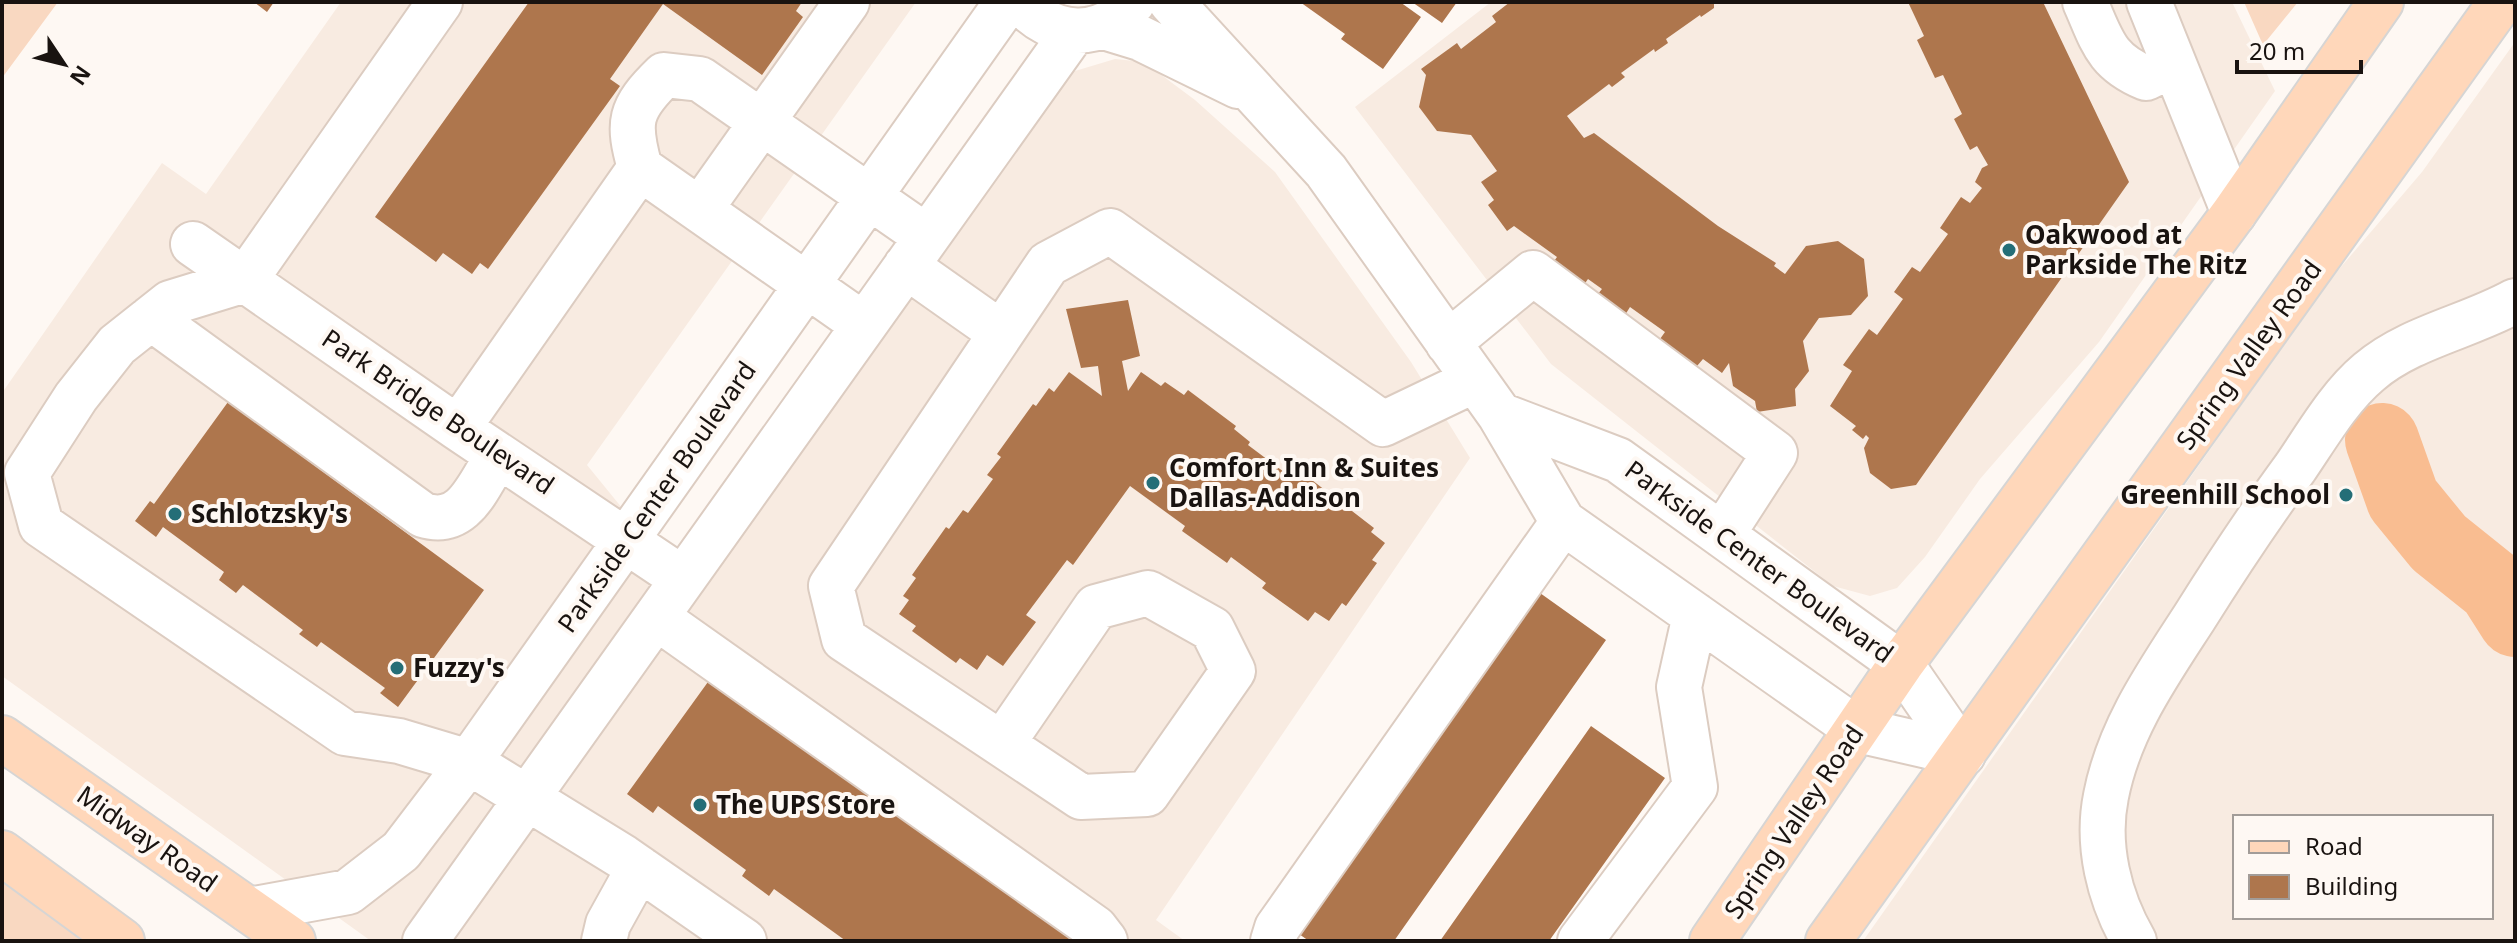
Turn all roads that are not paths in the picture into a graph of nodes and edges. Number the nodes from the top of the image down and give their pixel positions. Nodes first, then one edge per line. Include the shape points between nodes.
1 (440, 2) edge
2 (847, 2) edge
3 (1007, 2) edge
4 (1021, 2) edge
5 (1171, 2) edge
6 (2085, 2) edge
7 (2149, 2) edge
8 (2381, 2) edge
9 (2501, 2) edge
10 (1103, 20) edge
11 (2174, 64) junction
12 (1251, 92) junction
13 (762, 122) junction
14 (640, 168) junction
15 (869, 197) junction
16 (701, 208) junction
17 (2234, 213) junction
18 (193, 244) dead end
19 (916, 251) junction
20 (245, 280) junction
21 (807, 285) junction
22 (2515, 301) edge
23 (151, 318) junction
24 (864, 325) junction
25 (1001, 333) junction
26 (1448, 343) junction
27 (1475, 380) junction
28 (1500, 415) junction
29 (458, 428) junction
30 (498, 455) junction
31 (1563, 522) junction
32 (1722, 535) junction
33 (627, 540) junction
34 (683, 579) junction
35 (1695, 615) junction
36 (656, 617) junction
37 (1901, 664) junction
38 (1858, 730) junction
39 (2, 738) edge
40 (1002, 744) junction
41 (1963, 754) junction
42 (469, 762) junction
43 (526, 800) junction
44 (2, 853) edge
45 (639, 868) junction
46 (249, 910) junction
47 (122, 941) edge
48 (293, 941) edge
49 (425, 941) edge
50 (604, 941) edge
51 (744, 941) edge
52 (1105, 941) edge
53 (1273, 941) edge
54 (1580, 941) edge
55 (1712, 941) edge
56 (1828, 941) edge
57 (2134, 941) edge

1 - 20 street
2 - 13 street
3 - 15 street, Parkside Center Boulevard
4 - 10 street via 1057,29
5 - 12 street
6 - 11 street via 2110,58 2146,78
7 - 11 street
8 - 17 main road, Spring Valley Road
9 - 41 main road, Spring Valley Road
10 - 12 street
10 - 19 street
11 - 17 street
12 - 26 street via 1326,171
13 - 14 street via 700,79 664,75 639,100 630,132
13 - 15 street
13 - 16 street
14 - 16 street
14 - 29 street
15 - 19 street
15 - 21 street, Parkside Center Boulevard
16 - 21 street
17 - 37 main road, Spring Valley Road
18 - 20 street, Park Bridge Boulevard
19 - 24 street
19 - 25 street
20 - 23 street via 170,303
20 - 29 street, Park Bridge Boulevard
21 - 24 street
21 - 33 street, Parkside Center Boulevard
22 - 57 street via 2389,357 2367,373 2255,523 2146,694 2123,736 2105,800 2106,872
23 - 30 street via 423,515 451,518
23 - 42 street via 104,358 27,473 41,525 345,733 399,741
24 - 34 street
25 - 27 street via 1048,264 1110,231 1383,424
25 - 40 street via 831,586 844,639
26 - 27 street
26 - 32 street via 1533,273 1775,453
27 - 28 street
28 - 31 street
28 - 32 street, Parkside Center Boulevard via 1618,460
29 - 30 street, Park Bridge Boulevard
30 - 33 street, Park Bridge Boulevard
31 - 35 street
31 - 53 street via 1277,928
32 - 37 street, Parkside Center Boulevard
33 - 34 street, Park Bridge Boulevard
33 - 42 street, Parkside Center Boulevard
34 - 36 street
35 - 38 street
35 - 54 street via 1679,687 1695,787
36 - 43 street
36 - 52 street via 1095,928
37 - 38 main road, Spring Valley Road
37 - 41 street, Parkside Center Boulevard
38 - 41 street
38 - 55 main road, Spring Valley Road
39 - 46 main road, Midway Road
40 - 40 street via 1081,797 1147,794 1233,671 1212,629 1148,593 1096,607
41 - 56 main road, Spring Valley Road
42 - 43 street
42 - 46 street, Parkside Center Boulevard via 401,851 348,892
43 - 45 street
43 - 49 street
44 - 47 main road
45 - 50 street
45 - 51 street
46 - 48 main road, Midway Road

